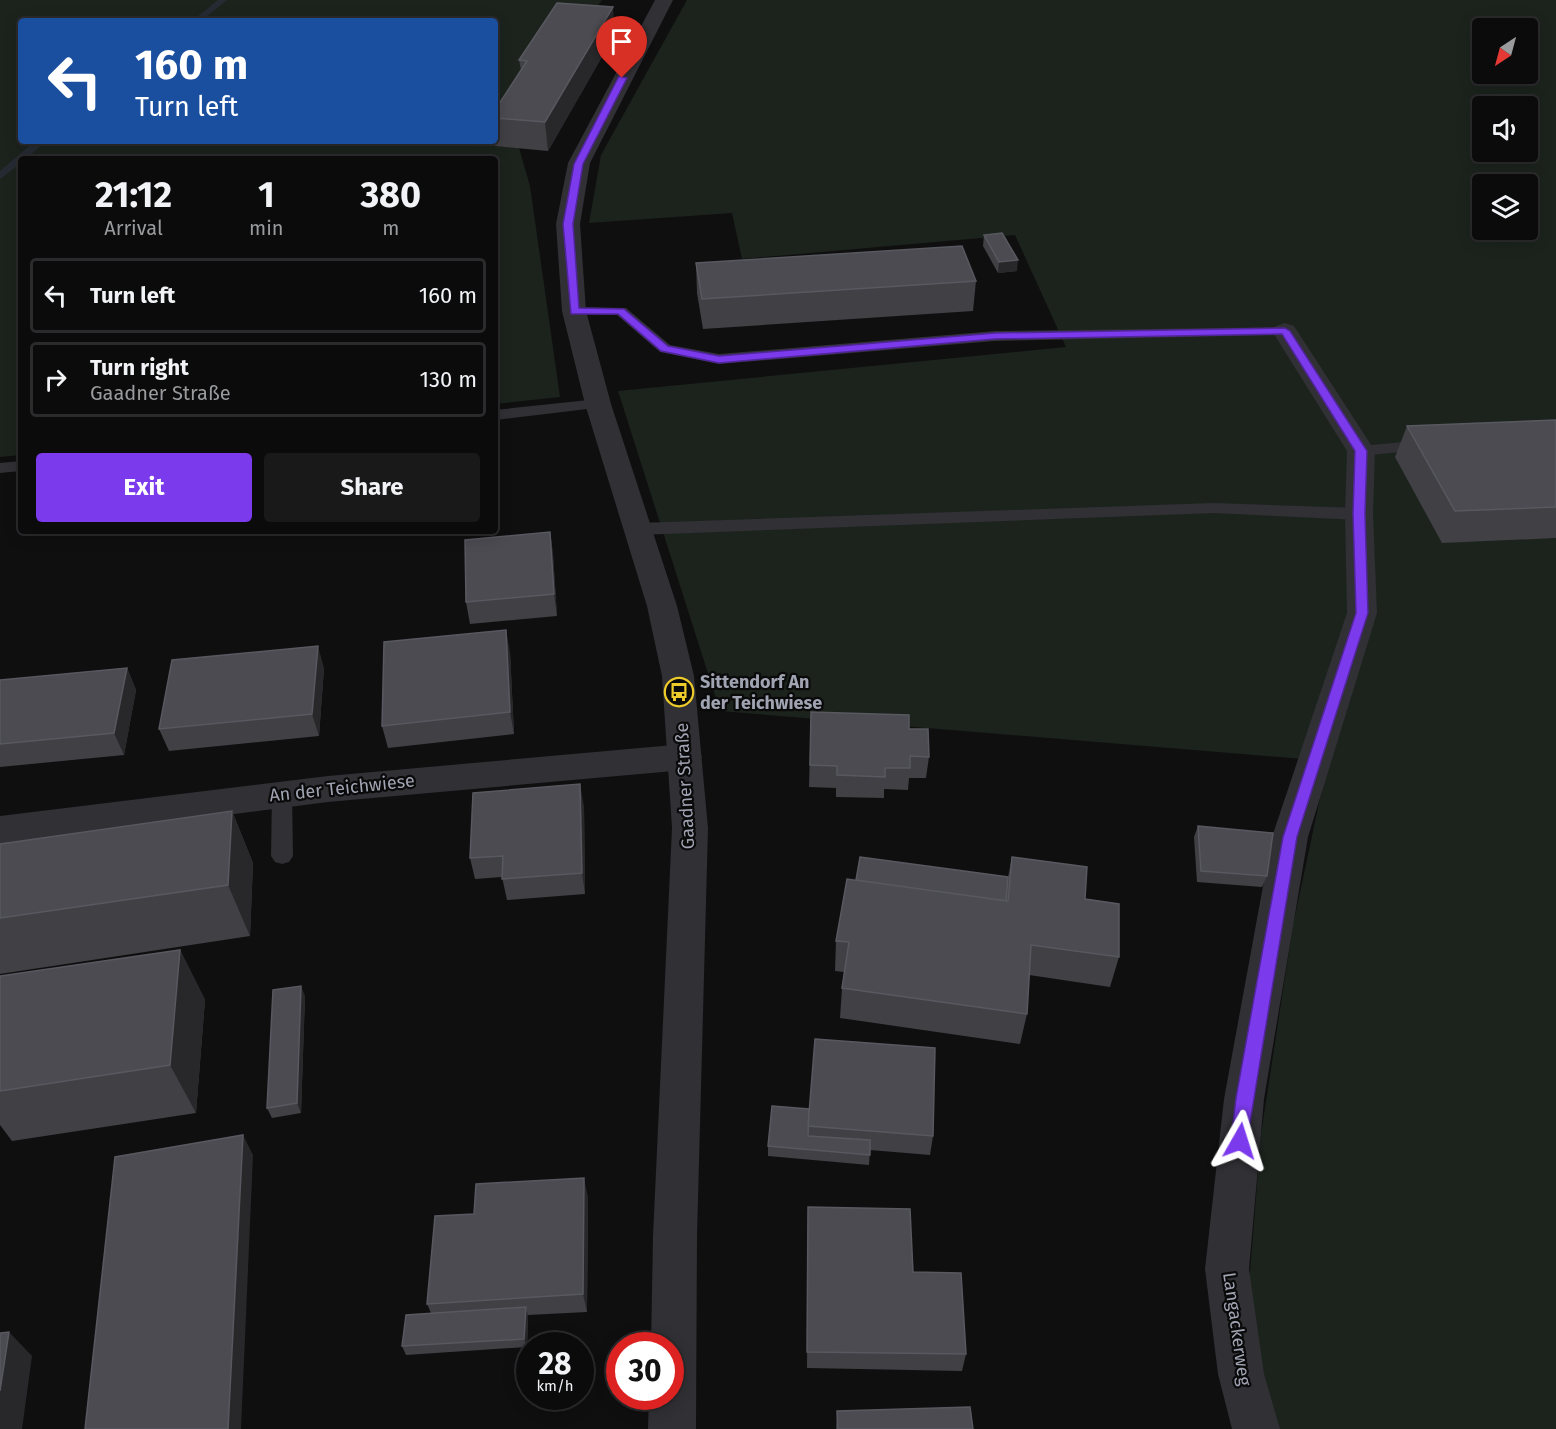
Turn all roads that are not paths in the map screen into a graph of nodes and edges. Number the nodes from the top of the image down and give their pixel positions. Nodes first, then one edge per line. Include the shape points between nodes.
1 (664, 0) edge
2 (574, 311) junction
3 (1285, 331) joint
4 (598, 404) junction
5 (498, 415) edge
6 (1441, 444) edge
7 (1361, 451) junction
8 (18, 466) edge
9 (0, 468) edge
10 (1359, 514) junction
11 (638, 529) junction
12 (685, 757) junction
13 (282, 794) junction
14 (0, 830) edge
15 (282, 856) dead end
16 (672, 1429) edge
17 (1256, 1429) edge

1 - 2 street, Gaadner Straße via 579,164 568,224
2 - 3 lane via 621,311 665,349 719,359 995,336
2 - 4 street, Gaadner Straße
3 - 7 street
4 - 5 lane
4 - 11 street, Gaadner Straße
6 - 7 lane
7 - 10 street, Langackerweg
8 - 9 lane
10 - 11 lane via 1214,508
10 - 17 street, Langackerweg via 1362,613 1290,837 1244,1098 1227,1269 1241,1374
11 - 12 street, Gaadner Straße via 678,676
12 - 13 street, An der Teichwiese
12 - 16 street, Gaadner Straße via 690,828
13 - 14 street, An der Teichwiese
13 - 15 lane

